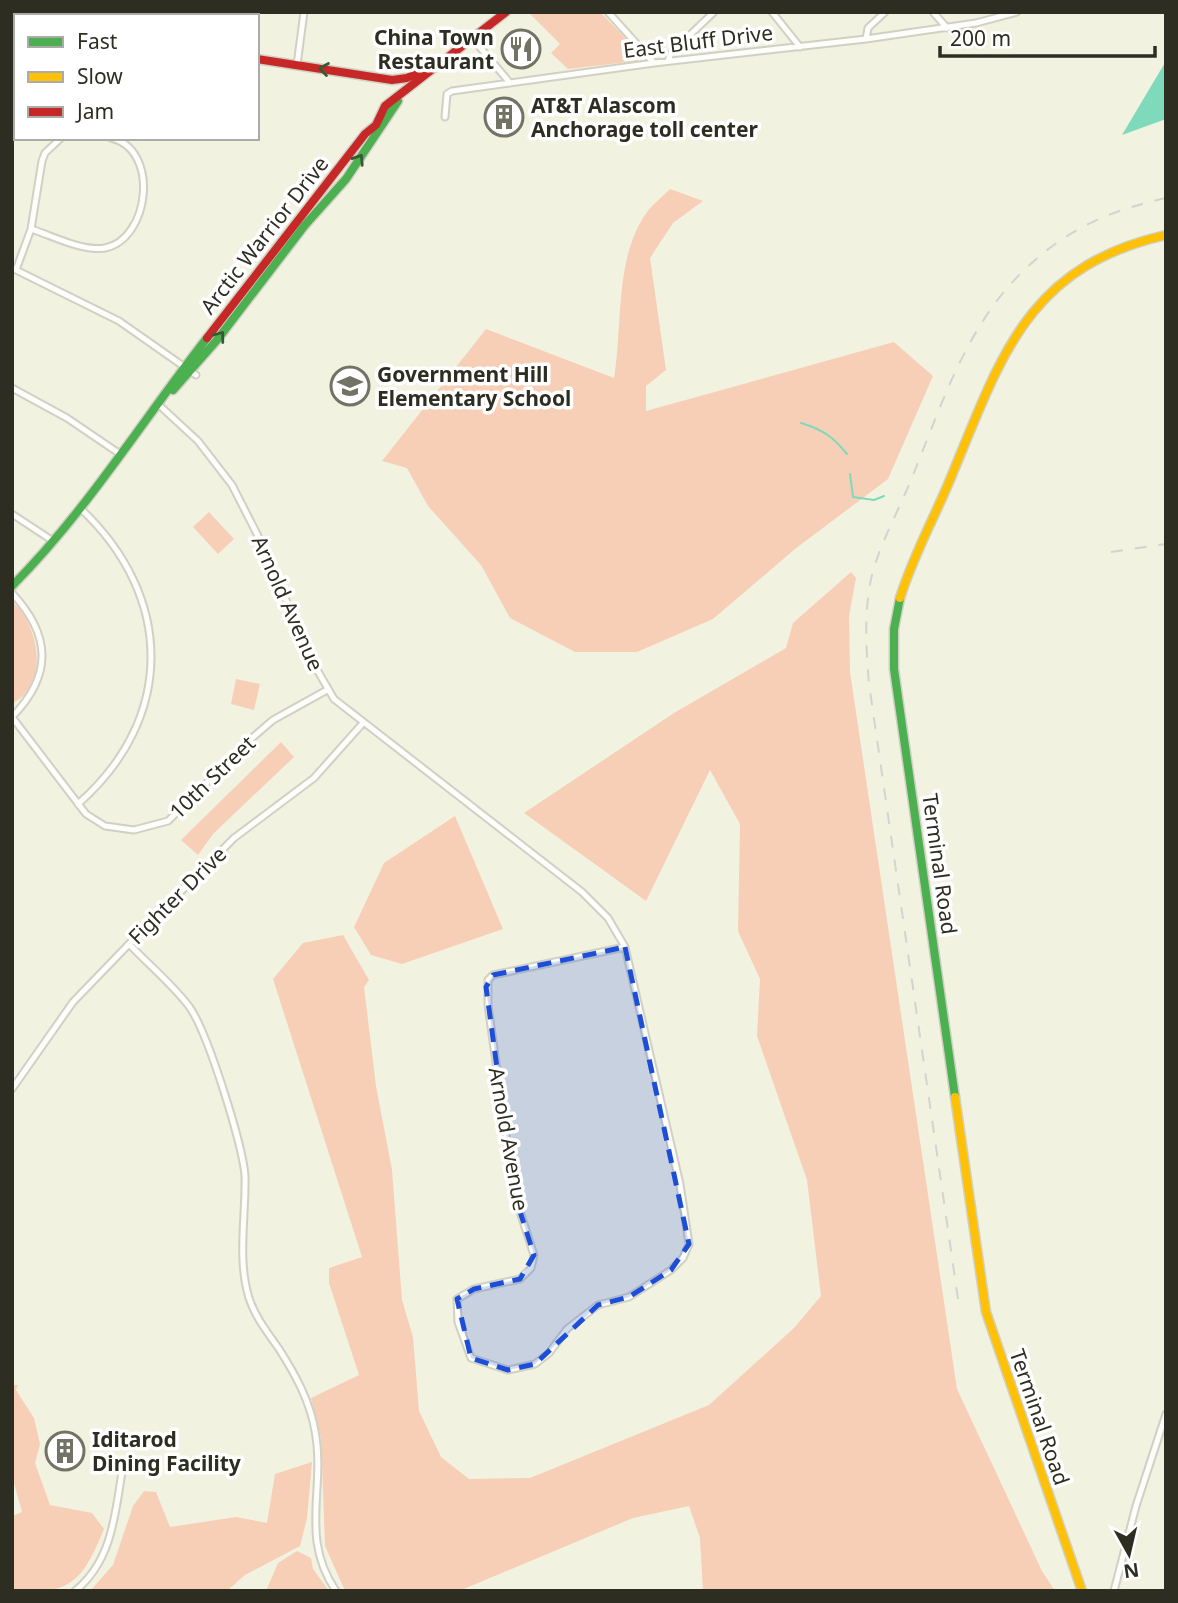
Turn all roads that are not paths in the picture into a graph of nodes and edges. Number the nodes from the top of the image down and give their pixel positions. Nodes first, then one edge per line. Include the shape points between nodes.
1 (304, 12) edge
2 (506, 12) edge
3 (608, 12) edge
4 (714, 12) edge
5 (772, 12) edge
6 (884, 12) edge
7 (933, 12) edge
8 (1017, 12) edge
9 (947, 27) junction
10 (473, 39) junction
11 (866, 39) junction
12 (800, 47) junction
13 (452, 54) junction
14 (259, 58) edge
15 (668, 61) junction
16 (654, 63) junction
17 (297, 65) junction
18 (510, 83) junction
19 (446, 117) dead end
20 (59, 140) edge
21 (116, 140) edge
22 (31, 229) junction
23 (1166, 235) edge
24 (14, 269) edge
25 (191, 371) junction
26 (12, 388) edge
27 (159, 405) junction
28 (121, 455) junction
29 (80, 508) junction
30 (12, 514) edge
31 (54, 542) junction
32 (12, 586) edge
33 (12, 593) edge
34 (327, 690) junction
35 (12, 717) edge
36 (363, 723) junction
37 (78, 804) junction
38 (128, 944) junction
39 (625, 947) junction
40 (12, 1089) edge
41 (1166, 1413) edge
42 (122, 1472) dead end
43 (75, 1591) edge
44 (336, 1591) edge
45 (1082, 1591) edge
46 (1114, 1591) edge

1 - 17 street
2 - 10 street
3 - 16 street
4 - 15 street
5 - 12 street
6 - 11 street via 868,28
7 - 9 street
8 - 9 street, East Bluff Drive
9 - 11 street, East Bluff Drive
10 - 13 street
10 - 18 street
11 - 12 street, East Bluff Drive
12 - 15 street, East Bluff Drive
13 -> 17 street via 401,80
13 - 25 street, Arctic Warrior Drive via 385,106 376,125
14 - 17 street
15 - 16 street, East Bluff Drive
16 - 18 street, East Bluff Drive
18 - 19 street, East Bluff Drive via 447,94
20 - 22 street via 42,162
21 - 22 street via 127,144 143,171 137,222 131,232 114,245 92,248
22 - 24 street
23 - 45 street, Terminal Road via 1101,255 1045,298 1019,330 904,585 893,641 986,1312
24 - 25 street via 95,308
25 - 27 street, Arctic Warrior Drive
26 - 28 street
27 - 28 street, Arctic Warrior Drive
27 - 34 street, Arnold Avenue via 198,441 232,485
28 - 29 street, Arctic Warrior Drive
29 - 31 street, Arctic Warrior Drive
29 - 37 street via 114,543 130,568 149,622 152,651 150,681 136,731 102,783
30 - 31 street
31 - 32 street, Arctic Warrior Drive
33 - 35 street via 35,622 42,657 34,691
34 - 36 street, Arnold Avenue
34 - 37 street, 10th Street via 262,729 168,821 150,828 120,829 105,826
35 - 37 street, 10th Street
36 - 38 street, Fighter Drive via 314,778 234,838
36 - 39 street, Arnold Avenue via 582,891 608,918
38 - 40 street, Fighter Drive via 73,1003
38 - 44 street via 194,1015 242,1153 249,1298 301,1386 315,1428 315,1546
39 - 39 street, Arnold Avenue via 680,1184 689,1244 671,1270 629,1297 598,1305 567,1329 535,1364 508,1370 471,1358 458,1322 457,1299 474,1289 520,1279 531,1268 534,1255 514,1193 488,980 493,975
41 - 46 street
42 - 43 street via 113,1529 103,1556

